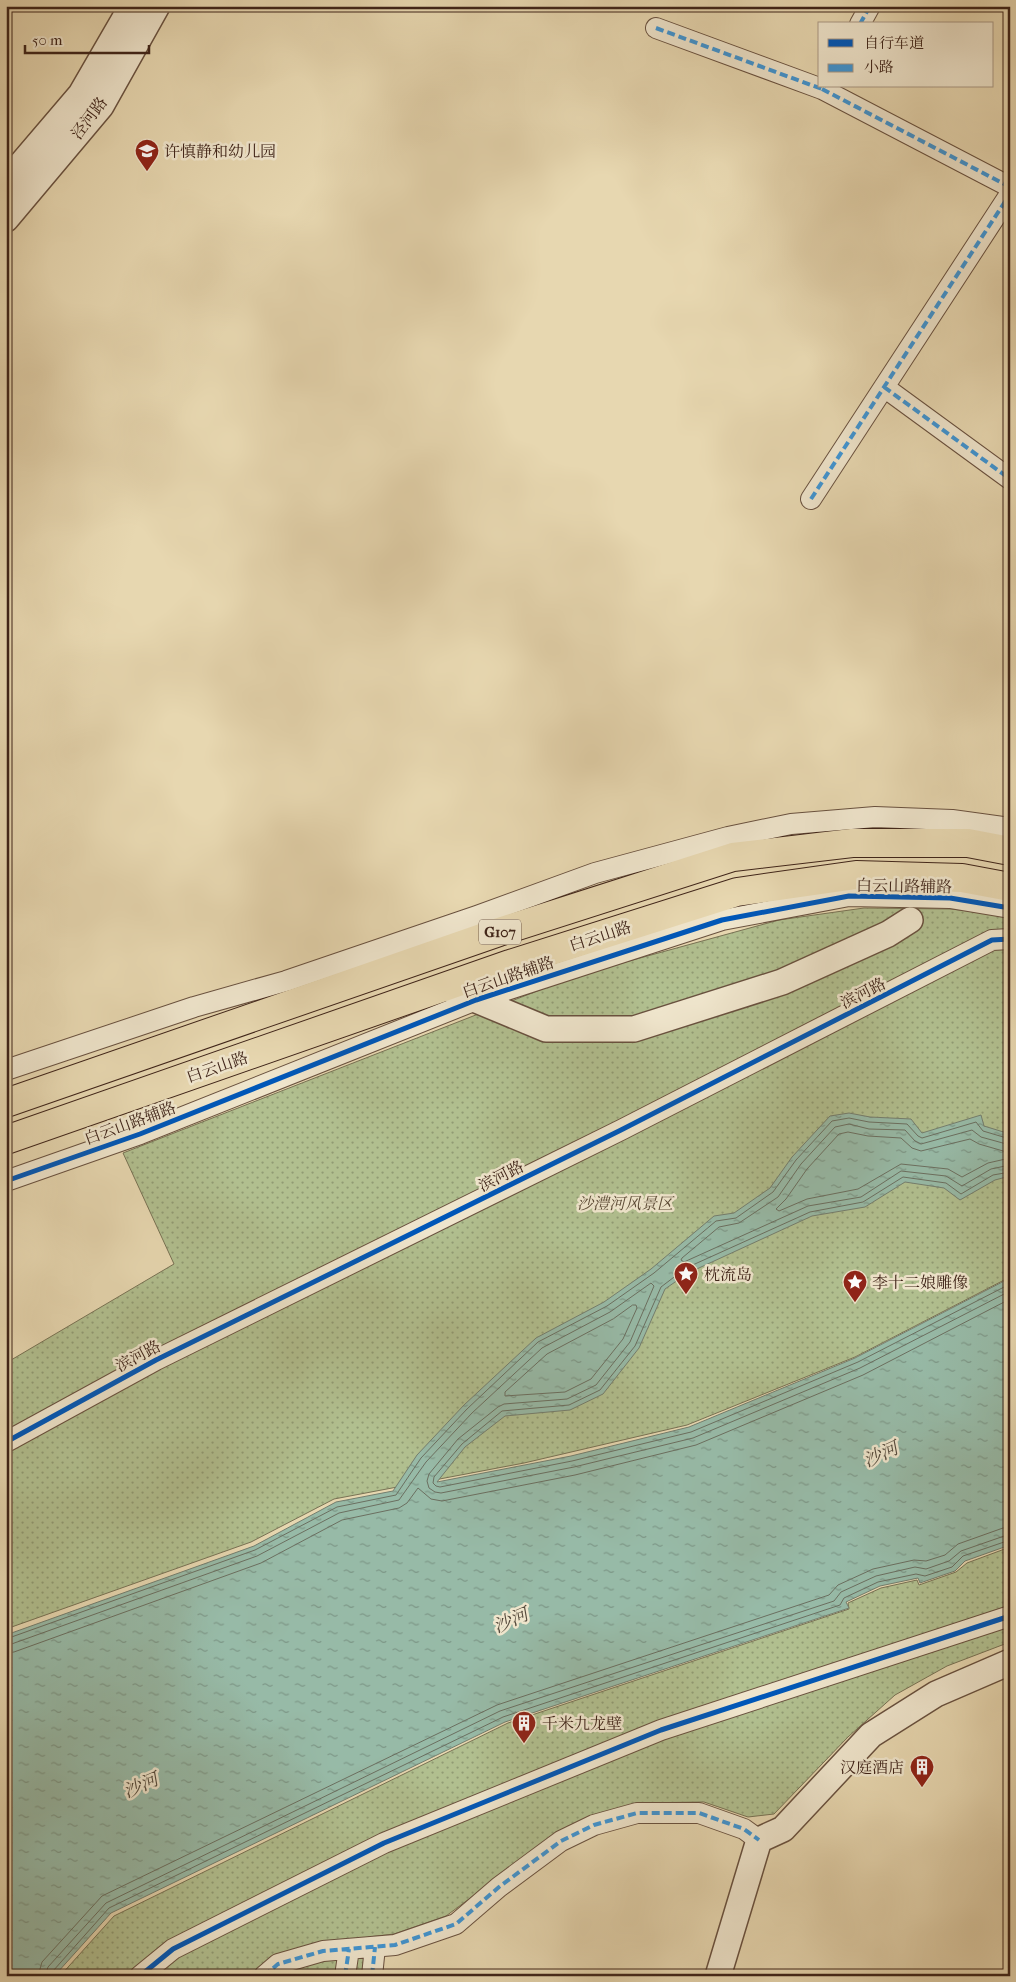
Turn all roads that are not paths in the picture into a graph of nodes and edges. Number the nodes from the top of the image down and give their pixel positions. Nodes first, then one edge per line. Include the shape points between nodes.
1 (132, 6) edge
2 (157, 6) edge
3 (870, 6) edge
4 (861, 22) edge
5 (656, 28) dead end
6 (818, 86) edge
7 (823, 88) edge
8 (6, 182) edge
9 (1010, 187) edge
10 (1010, 194) edge
11 (6, 219) edge
12 (884, 387) junction
13 (1010, 479) edge
14 (811, 499) dead end
15 (1010, 828) edge
16 (1010, 851) edge
17 (1010, 888) edge
18 (1010, 908) edge
19 (910, 920) dead end
20 (1010, 939) edge
21 (445, 987) junction
22 (476, 1000) junction
23 (6, 1070) edge
24 (6, 1103) edge
25 (6, 1140) edge
26 (6, 1181) edge
27 (6, 1442) edge
28 (1010, 1616) edge
29 (1010, 1662) edge
30 (759, 1840) junction
31 (375, 1947) junction
32 (349, 1949) junction
33 (141, 1975) edge
34 (264, 1976) edge
35 (345, 1976) edge
36 (372, 1976) edge
37 (718, 1976) edge

1 - 8 street, 泾河路 via 81,94
2 - 11 street, 泾河路 via 101,106
3 - 4 street
5 - 6 street
7 - 9 street
10 - 12 street
12 - 13 street
12 - 14 street
15 - 23 street via 952,820 875,817 791,824 728,836 595,873 286,981 194,1007
16 - 24 highway, G107 via 968,843 852,843 733,857 499,932
17 - 21 highway, 白云山路 / G107 via 962,878 856,875 737,892
18 - 22 street, 白云山路辅路 via 950,898 849,896 722,920
19 - 22 street via 888,934 782,982 634,1029 546,1029
20 - 27 street, 滨河路 via 992,940 647,1117 156,1360
21 - 22 street
21 - 25 highway, 白云山路 / G107
22 - 26 street, 白云山路辅路 via 140,1134
28 - 33 street via 661,1730 384,1843 173,1949
29 - 30 street via 936,1694 871,1735 783,1829
30 - 31 street via 744,1829 699,1813 637,1813 594,1825 561,1840 456,1924 395,1945
30 - 37 street
31 - 32 street
31 - 36 street
32 - 34 street via 323,1951 278,1964
32 - 35 street

